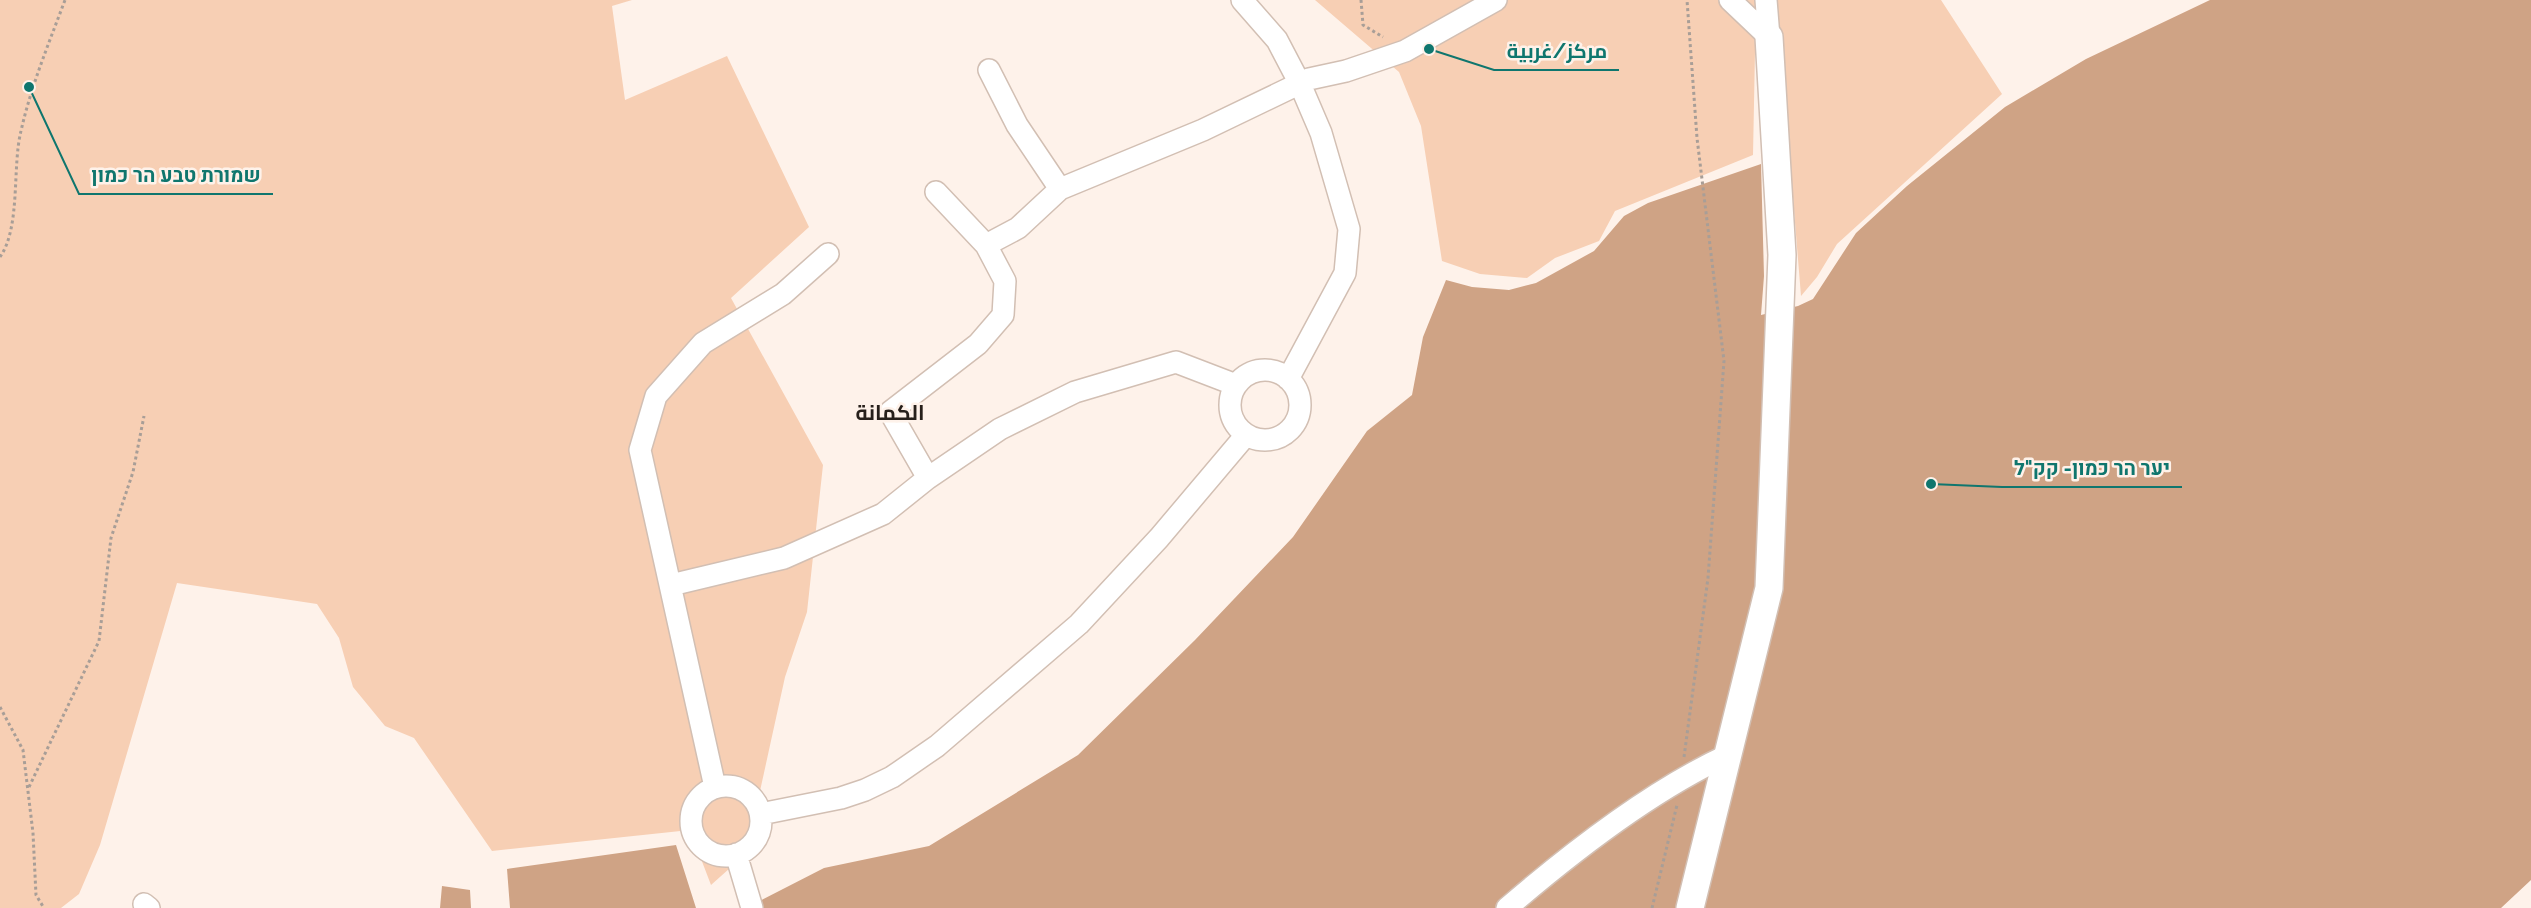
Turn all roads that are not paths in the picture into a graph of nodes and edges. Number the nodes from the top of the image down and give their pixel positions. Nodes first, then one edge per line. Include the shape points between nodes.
1 (1242, 0) edge
2 (1496, 0) edge
3 (1730, 0) edge
4 (1766, 0) edge
5 (1769, 37) junction
6 (990, 70) dead end
7 (1300, 84) junction
8 (1060, 189) junction
9 (936, 192) dead end
10 (986, 245) junction
11 (828, 254) dead end
12 (1288, 379) junction
13 (1236, 385) junction
14 (1246, 435) junction
15 (928, 478) junction
16 (671, 585) junction
17 (1728, 755) junction
18 (716, 787) junction
19 (761, 814) junction
20 (736, 854) junction
21 (752, 908) edge
22 (1507, 908) edge
23 (1690, 908) edge

1 - 7 street via 1277,40
2 - 7 street via 1405,51
3 - 5 street
4 - 5 street
5 - 17 main road via 1782,255 1769,588
6 - 8 street via 1017,125
7 - 8 street via 1203,130
7 - 12 street via 1321,134 1349,229 1345,273
8 - 10 street via 1018,228
9 - 10 street
10 - 15 street via 1005,281 1003,315 978,344 890,412
11 - 16 street via 783,294 703,343 656,396 640,450
12 - 13 street via 1267,370 1244,377
12 - 14 street via 1300,399 1296,422 1290,431 1269,440
13 - 14 street via 1230,407
13 - 15 street via 1176,362 1076,392 1000,429
14 - 19 street via 1079,624 937,746 865,790
15 - 16 street via 883,514 784,558
16 - 18 street
17 - 22 street via 1684,775
17 - 23 main road
18 - 19 street via 739,788 749,794
18 - 20 street via 697,801 692,812 693,834 708,851
19 - 20 street via 757,837
20 - 21 street

